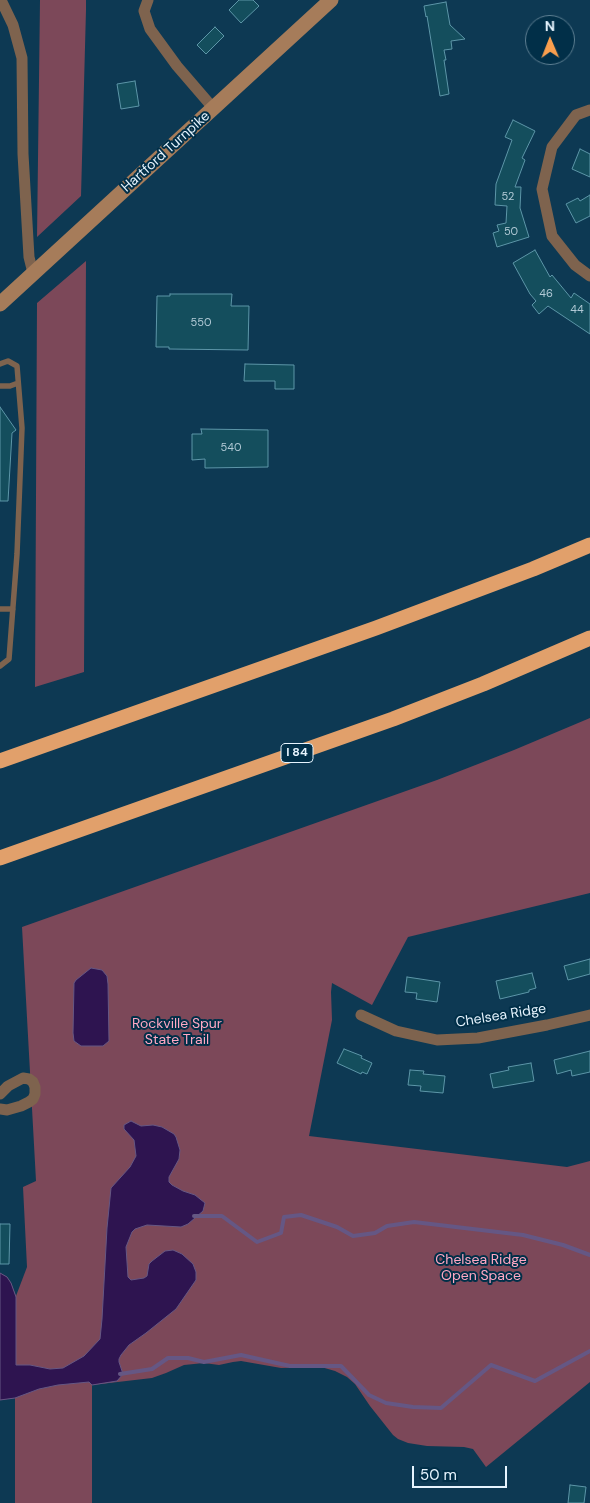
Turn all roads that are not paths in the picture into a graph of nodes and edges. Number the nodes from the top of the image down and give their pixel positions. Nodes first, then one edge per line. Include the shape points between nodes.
1 (1, 0) edge
2 (148, 0) edge
3 (331, 0) edge
4 (214, 109) junction
5 (590, 110) edge
6 (33, 273) junction
7 (590, 276) edge
8 (0, 304) edge
9 (0, 364) edge
10 (18, 383) junction
11 (0, 386) edge
12 (590, 546) edge
13 (0, 608) edge
14 (13, 609) junction
15 (590, 638) edge
16 (0, 666) edge
17 (0, 760) edge
18 (0, 858) edge
19 (361, 1015) dead end
20 (590, 1015) edge
21 (0, 1094) edge
22 (0, 1109) edge

1 - 6 street via 13,24 22,58 23,154 29,257
2 - 4 street via 144,11 150,29
3 - 4 main road, Hartford Turnpike
4 - 6 main road, Hartford Turnpike
5 - 7 street via 576,115 552,147 542,189 552,236 575,265
6 - 8 main road, Hartford Turnpike
9 - 10 lane via 8,361 17,366
10 - 11 lane
10 - 14 lane via 22,428
12 - 17 highway via 376,628
13 - 14 lane
14 - 16 lane via 9,659
15 - 18 highway, I 84 via 393,719
19 - 20 street, Chelsea Ridge via 396,1031 437,1040 478,1038
21 - 22 street via 24,1078 33,1082 35,1087 33,1099 22,1106

